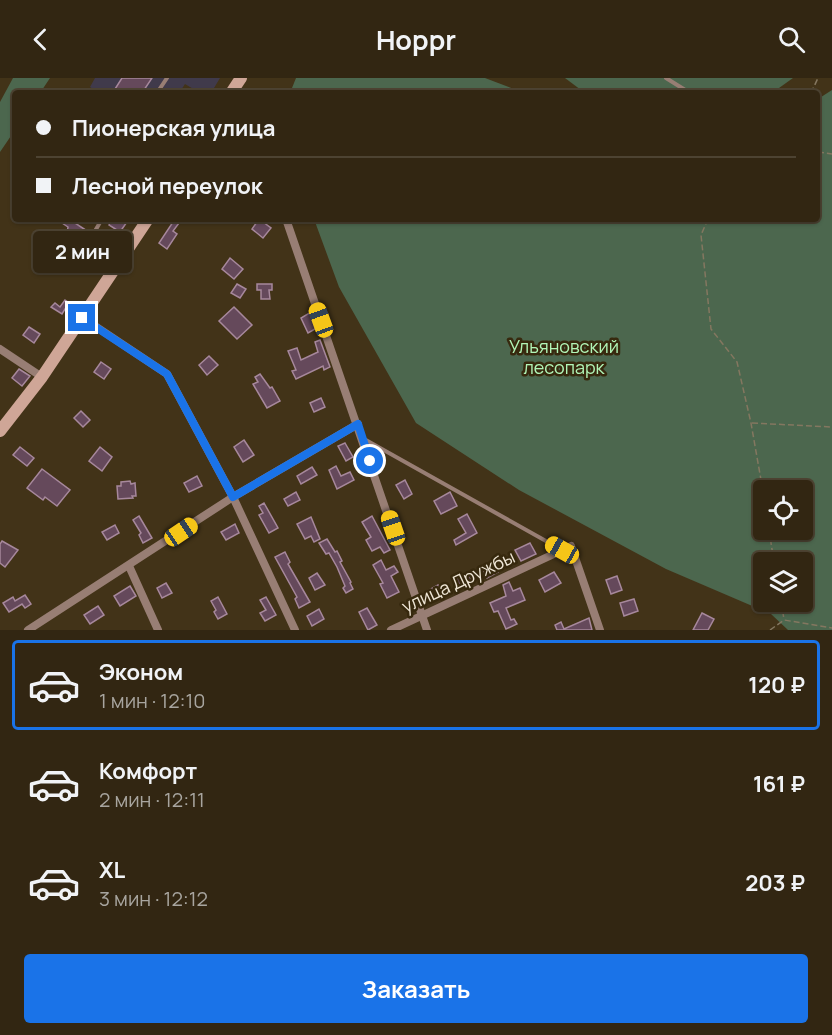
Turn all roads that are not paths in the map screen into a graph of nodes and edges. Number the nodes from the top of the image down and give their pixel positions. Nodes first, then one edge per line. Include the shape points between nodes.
1 (666, 78) edge
2 (685, 90) edge
3 (100, 222) edge
4 (146, 222) edge
5 (287, 222) edge
6 (95, 231) dead end
7 (82, 318) junction
8 (0, 349) edge
9 (42, 377) junction
10 (358, 424) junction
11 (0, 430) edge
12 (363, 439) junction
13 (233, 497) junction
14 (562, 550) junction
15 (129, 566) junction
16 (423, 616) junction
17 (28, 630) edge
18 (158, 630) edge
19 (295, 630) edge
20 (391, 630) edge
21 (427, 630) edge
22 (600, 630) edge

1 - 2 lane
3 - 6 lane
4 - 7 street
5 - 10 street
7 - 9 street
7 - 13 street via 167,374
8 - 9 street
9 - 11 street
10 - 12 street
10 - 13 street
12 - 14 lane
12 - 16 street
13 - 15 street
13 - 19 street
14 - 16 street, улица Дружбы
14 - 22 street, улица Дружбы via 571,546
15 - 17 street
15 - 18 street
16 - 20 street, улица Дружбы
16 - 21 street

